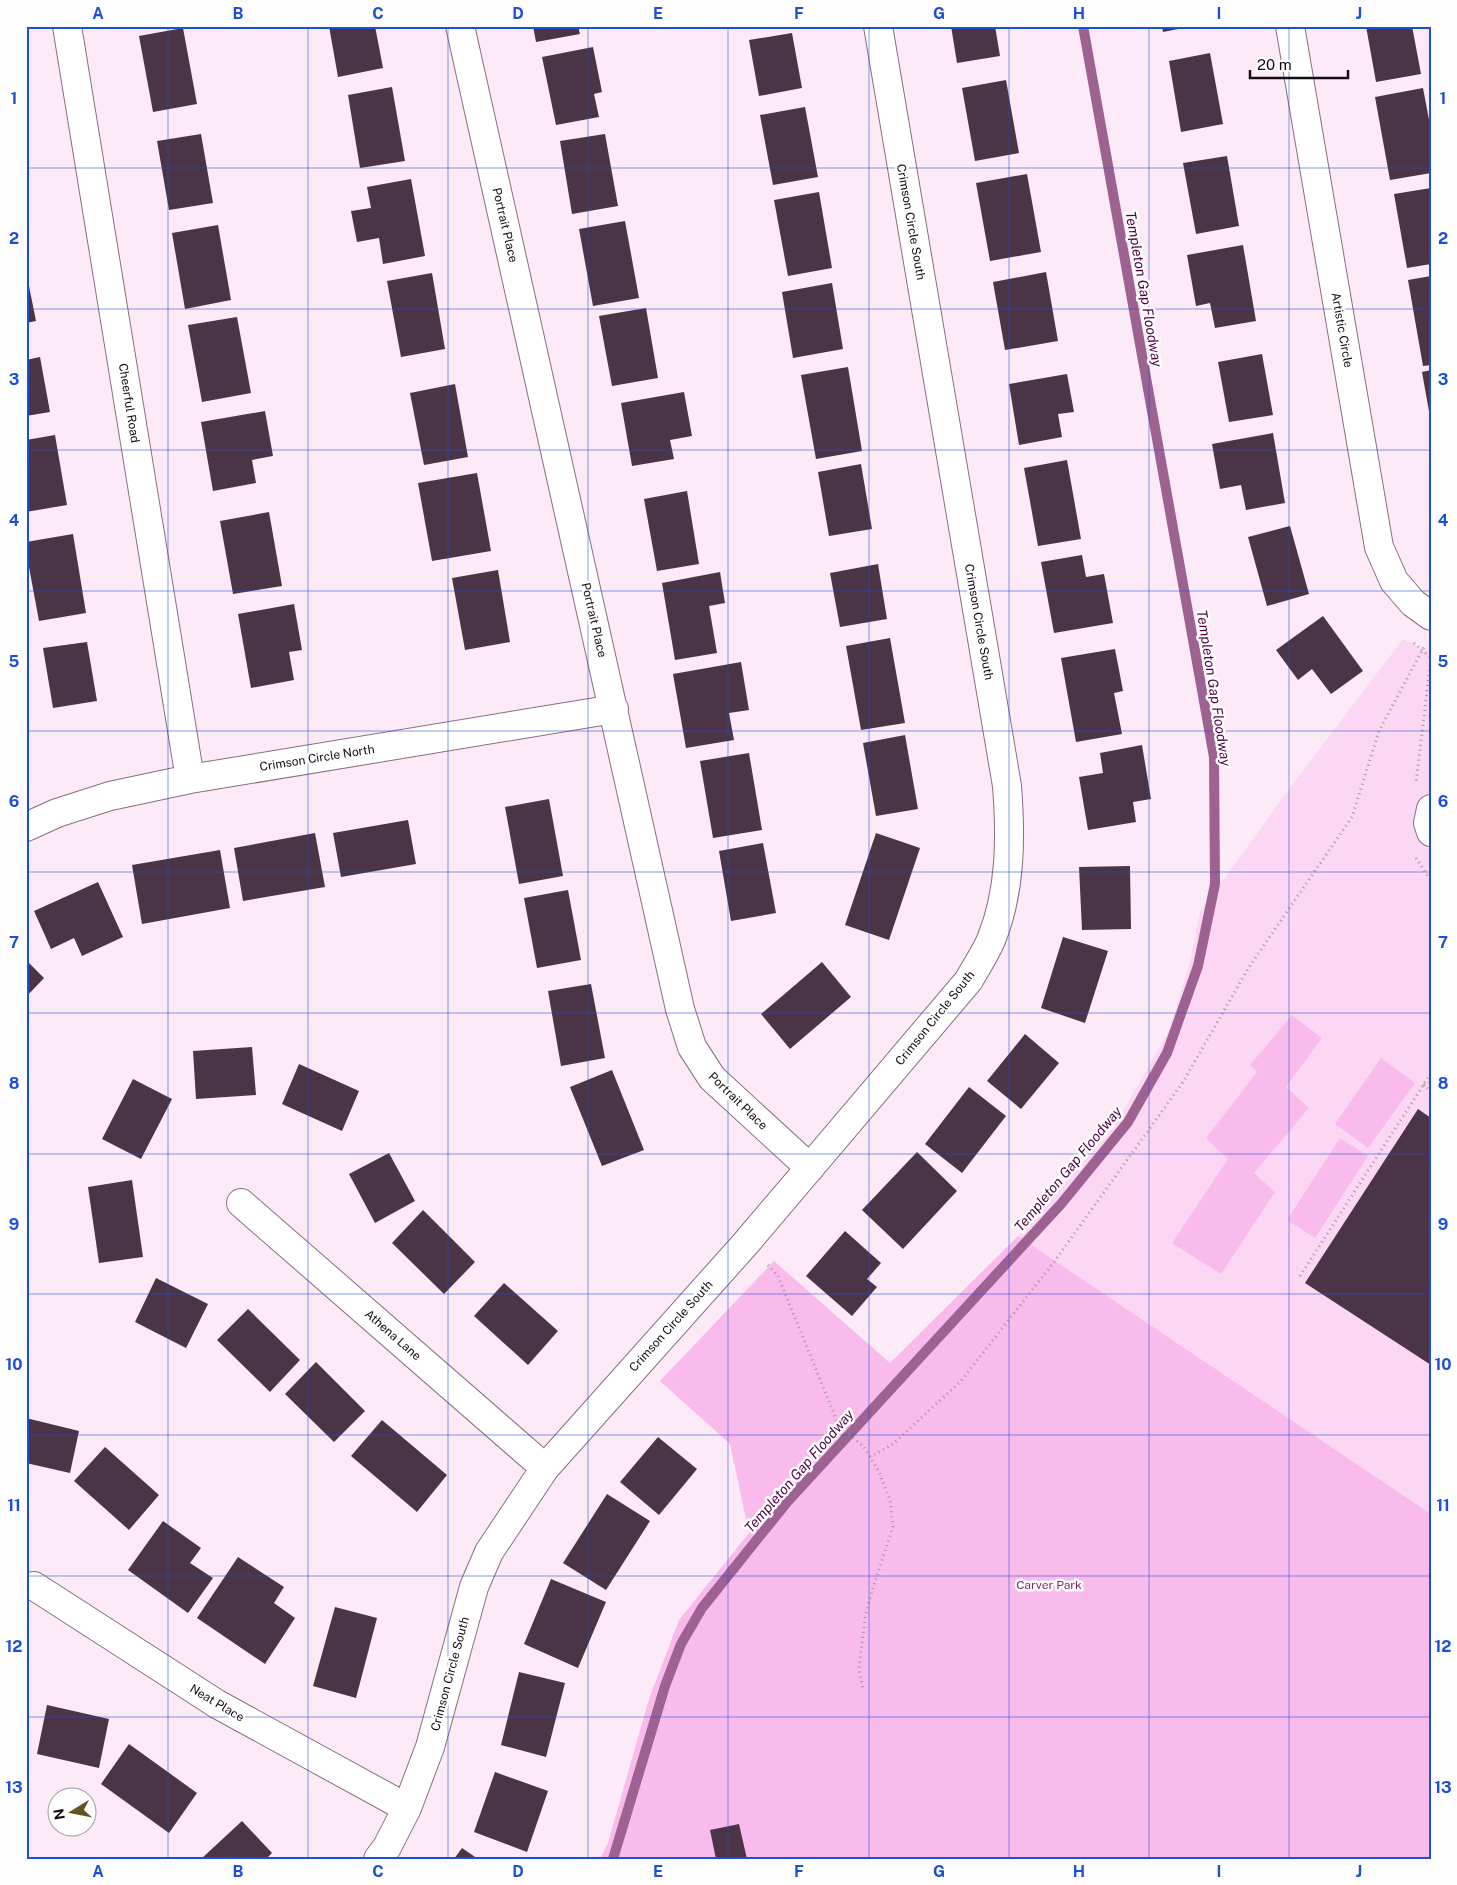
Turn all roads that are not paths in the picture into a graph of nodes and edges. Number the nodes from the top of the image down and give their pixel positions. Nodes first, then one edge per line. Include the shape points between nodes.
1 (67, 26) edge
2 (460, 26) edge
3 (878, 26) edge
4 (1290, 26) edge
5 (1431, 616) edge
6 (614, 709) junction
7 (190, 779) junction
8 (1423, 801) edge
9 (26, 827) edge
10 (1431, 832) edge
11 (810, 1168) junction
12 (241, 1203) dead end
13 (545, 1468) junction
14 (34, 1586) dead end
15 (407, 1808) junction
16 (378, 1859) edge

1 - 7 street, Cheerful Road
2 - 6 street, Portrait Place
3 - 11 street, Crimson Circle South via 1007,786 1009,862 1002,905 991,940 969,980
4 - 5 street, Artistic Circle via 1379,547 1394,581 1413,603
6 - 7 street, Crimson Circle North
6 - 11 street, Portrait Place via 680,1010 692,1047 712,1078
7 - 9 street, Crimson Circle North via 110,796
8 - 10 street
11 - 13 street, Crimson Circle South
12 - 13 street, Athena Lane
13 - 15 street, Crimson Circle South via 489,1552 474,1587 430,1747
14 - 15 street, Neat Place via 218,1704
15 - 16 street, Crimson Circle South

